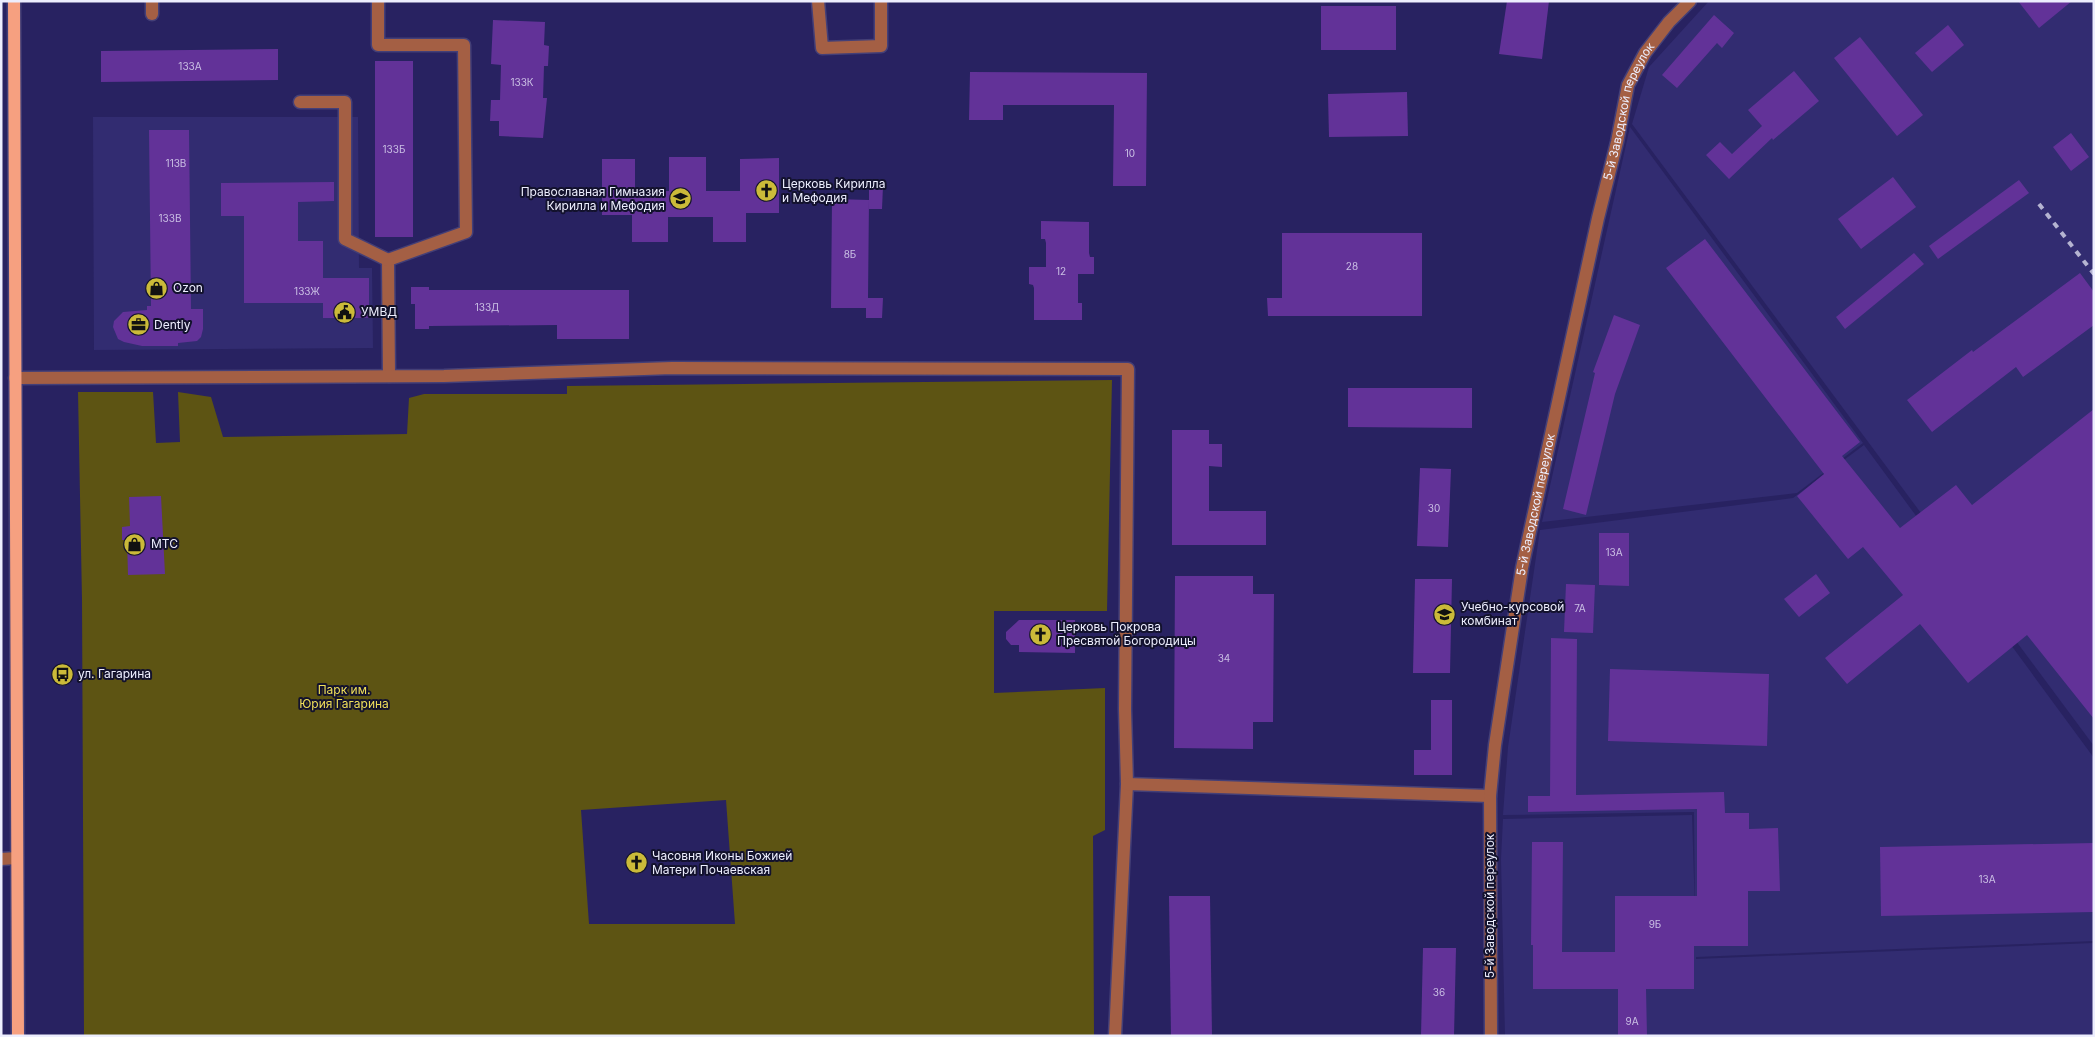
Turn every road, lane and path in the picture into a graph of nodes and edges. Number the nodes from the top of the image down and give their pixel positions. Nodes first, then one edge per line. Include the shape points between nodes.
1 (14, 1) edge
2 (378, 1) edge
3 (818, 1) edge
4 (880, 1) edge
5 (1690, 1) edge
6 (300, 102) dead end
7 (388, 260) junction
8 (389, 376) junction
9 (16, 378) junction
10 (1127, 784) junction
11 (1490, 796) junction
12 (17, 858) junction
13 (1, 859) edge
14 (18, 1036) edge
15 (1115, 1036) edge
16 (1491, 1036) edge

1 - 9 main road
2 - 7 street via 378,45 464,45 466,232
3 - 4 street via 822,48 881,46
5 - 11 street, 5-й Заводской переулок via 1645,53 1628,85 1522,568
6 - 7 street via 345,102 345,239
7 - 8 street
8 - 9 street
8 - 10 street via 672,368 1128,370
9 - 12 main road
10 - 11 street
10 - 15 street
11 - 16 street, 5-й Заводской переулок
12 - 13 street
12 - 14 main road

